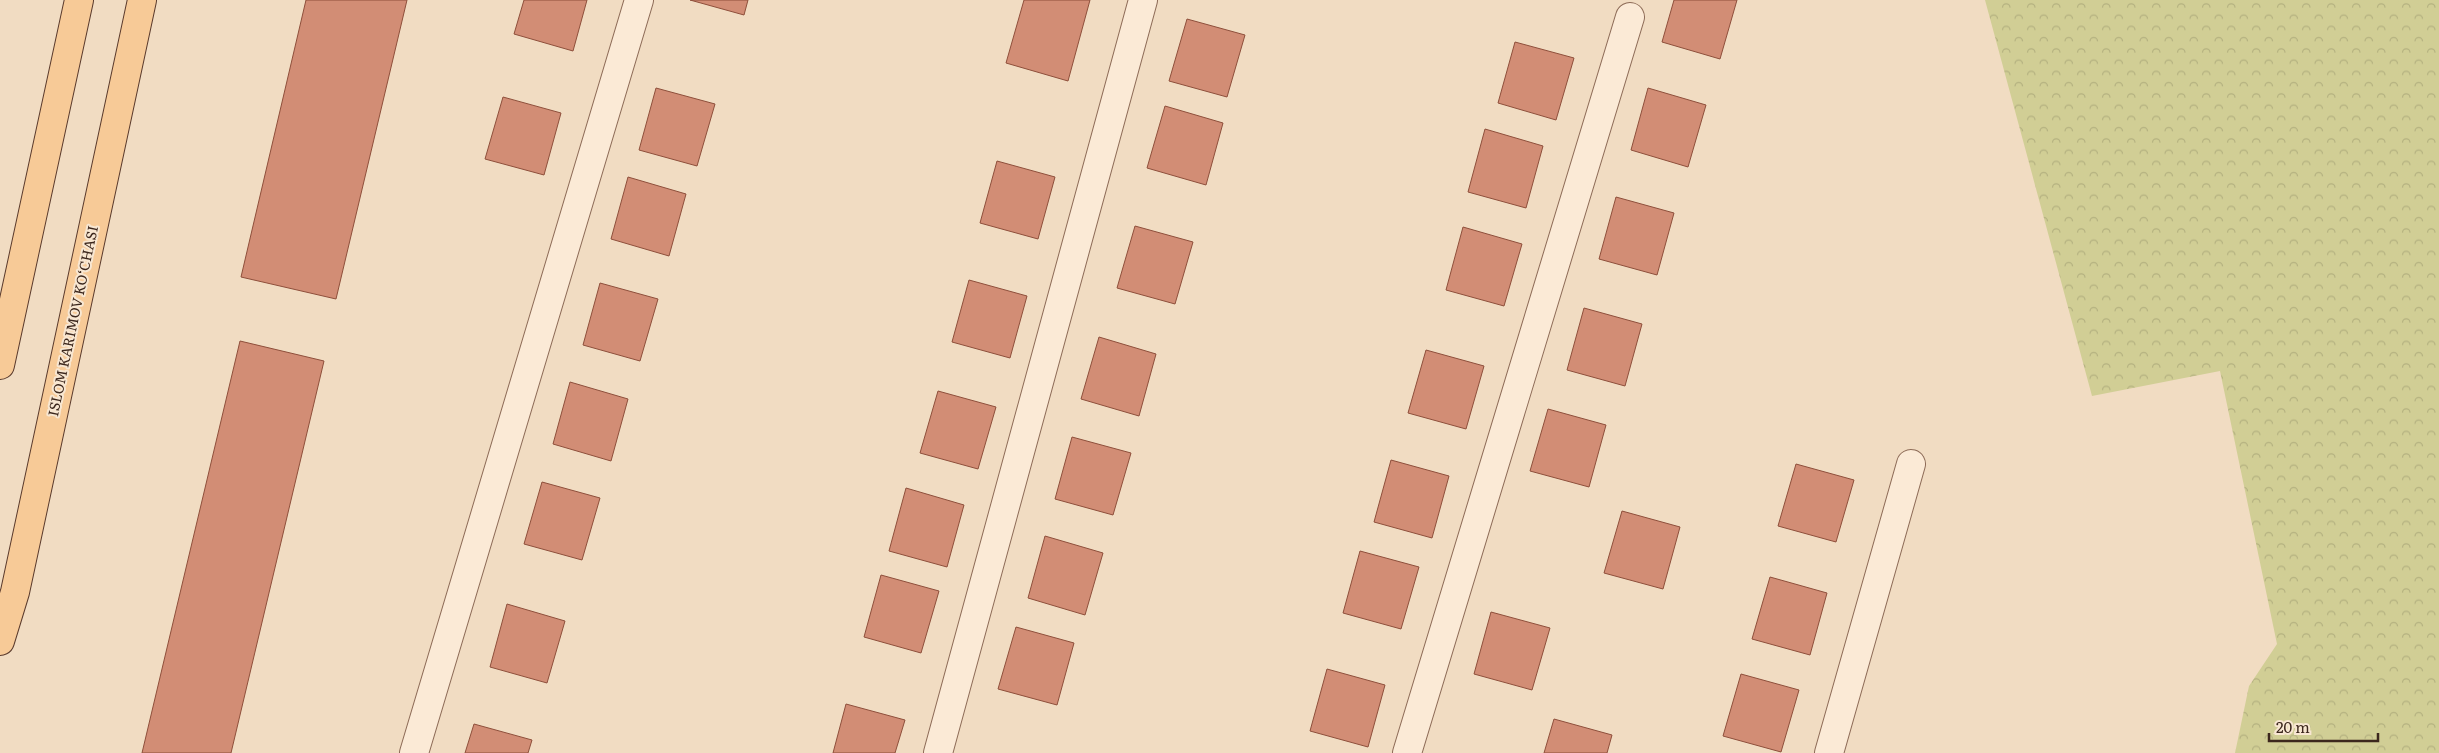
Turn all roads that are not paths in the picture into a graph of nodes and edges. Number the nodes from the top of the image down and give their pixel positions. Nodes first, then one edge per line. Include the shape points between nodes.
1 (78, 0) edge
2 (142, 0) edge
3 (639, 0) edge
4 (1143, 0) edge
5 (1630, 18) dead end
6 (0, 366) edge
7 (1911, 464) dead end
8 (0, 641) edge
9 (414, 753) edge
10 (938, 753) edge
11 (1407, 753) edge
12 (1829, 753) edge

1 - 6 main road
2 - 8 main road, ISLOM KARIMOV KO‘CHASI via 15,592
3 - 9 street
4 - 10 street
5 - 11 street
7 - 12 street

